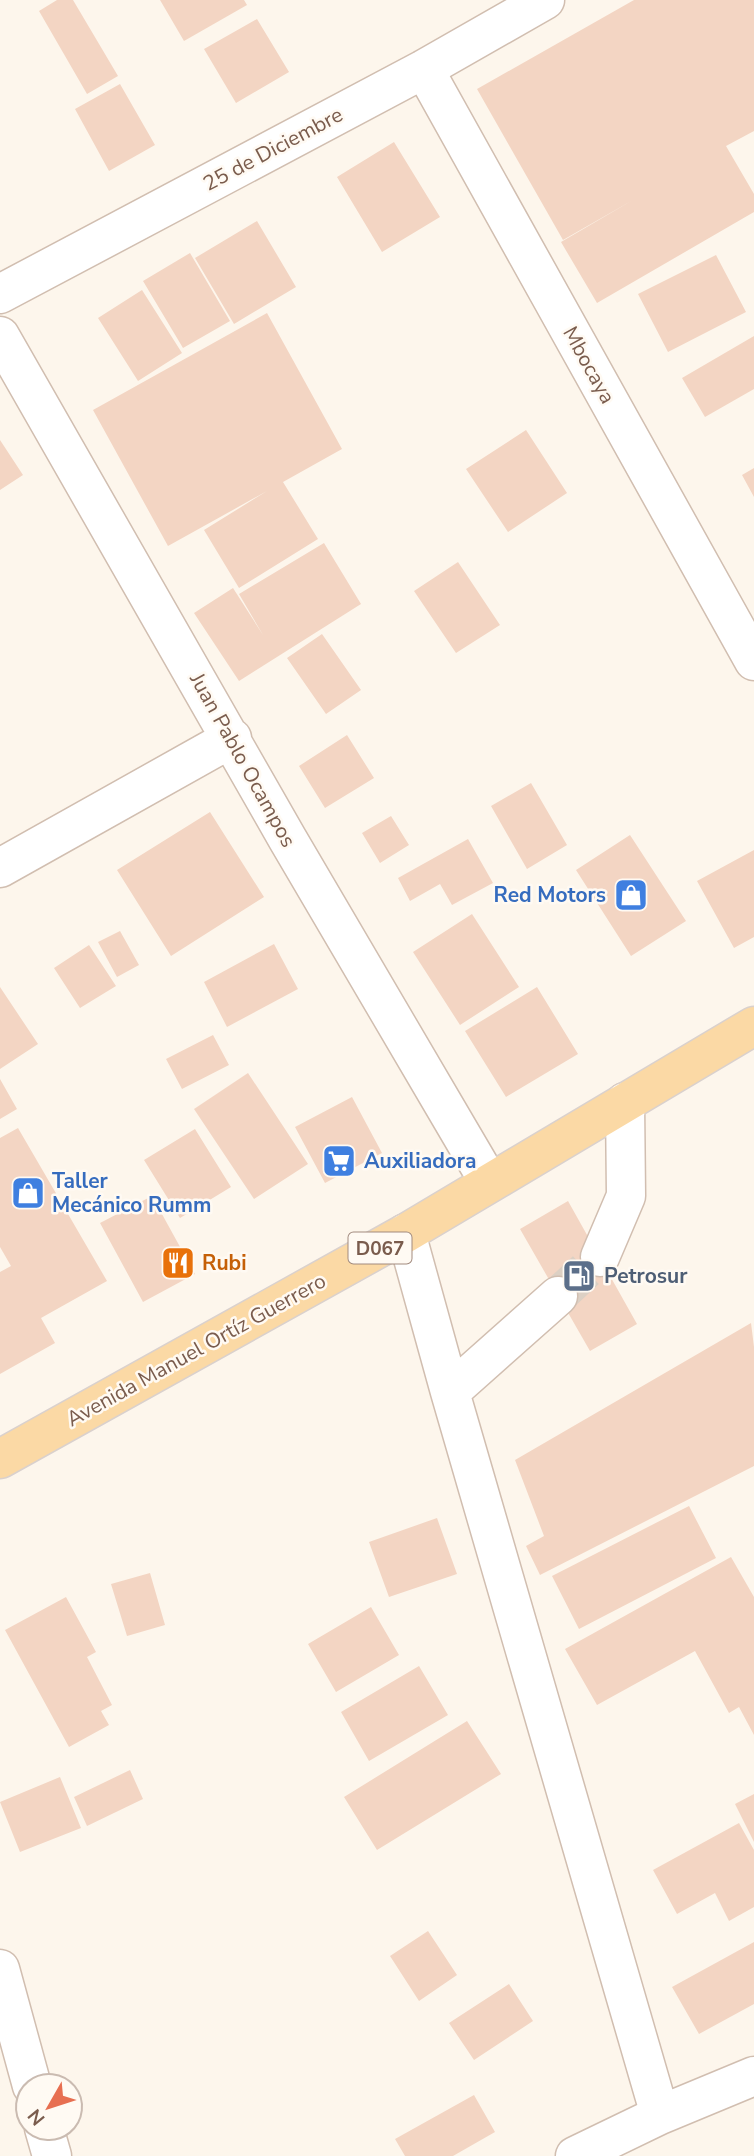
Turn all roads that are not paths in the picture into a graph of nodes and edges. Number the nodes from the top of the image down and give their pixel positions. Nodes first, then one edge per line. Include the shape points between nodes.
1 (545, 0) edge
2 (424, 69) junction
3 (0, 294) edge
4 (0, 336) edge
5 (754, 661) edge
6 (232, 738) junction
7 (0, 868) edge
8 (754, 1026) edge
9 (625, 1102) junction
10 (489, 1182) junction
11 (406, 1233) junction
12 (600, 1257) tunnel mouth
13 (558, 1296) tunnel mouth
14 (450, 1392) junction
15 (0, 1459) edge
16 (0, 1969) edge
17 (28, 2072) edge
18 (754, 2076) edge
19 (660, 2115) junction
20 (575, 2156) edge

1 - 2 street, 25 de Diciembre
2 - 3 street, 25 de Diciembre
2 - 5 street, Mbocaya
4 - 6 street, Juan Pablo Ocampos
6 - 7 street
6 - 10 street, Juan Pablo Ocampos
8 - 9 main road, Avenida Manuel Ortíz Guerrero / D067
9 - 10 main road, Avenida Manuel Ortíz Guerrero / D067
9 - 12 street via 626,1196
10 - 11 main road, Avenida Manuel Ortíz Guerrero / D067
11 - 14 street
11 - 15 main road, Avenida Manuel Ortíz Guerrero / D067
13 - 14 street
14 - 19 street
16 - 17 street
18 - 19 street
19 - 20 street

